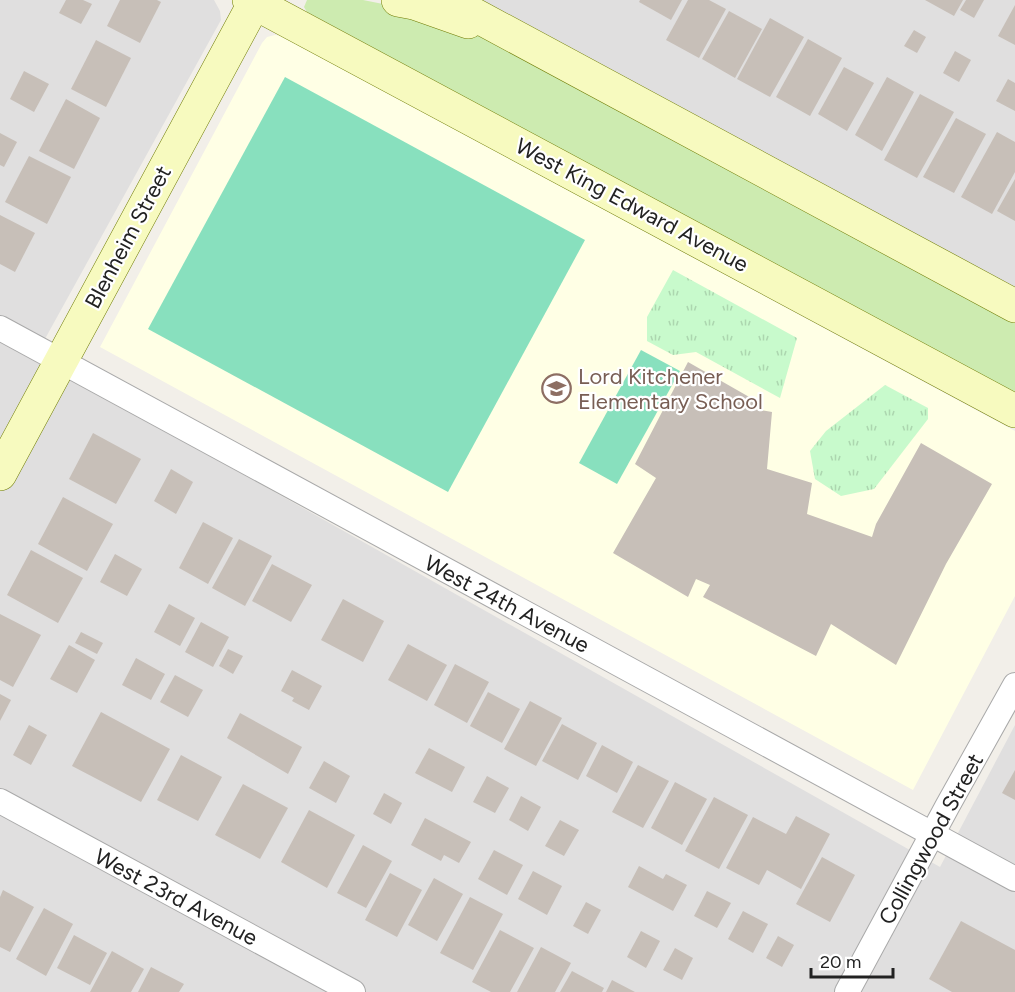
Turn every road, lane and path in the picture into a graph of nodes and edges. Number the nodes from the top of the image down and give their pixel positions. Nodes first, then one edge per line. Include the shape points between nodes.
1 (398, 0) edge
2 (447, 0) edge
3 (256, 1) edge
4 (515, 38) junction
5 (1015, 306) edge
6 (0, 328) edge
7 (62, 361) junction
8 (1015, 411) edge
9 (0, 474) edge
10 (1015, 685) edge
11 (0, 801) edge
12 (932, 834) junction
13 (1015, 879) edge
14 (353, 992) edge
15 (847, 992) edge

1 - 4 main road
2 - 4 main road
3 - 7 main road, Blenheim Street
3 - 8 main road, West King Edward Avenue
4 - 5 main road
6 - 7 street, West 24th Avenue
7 - 9 main road, Blenheim Street
7 - 12 street, West 24th Avenue
10 - 12 street, Collingwood Street
11 - 14 street, West 23rd Avenue
12 - 13 street, West 24th Avenue
12 - 15 street, Collingwood Street

